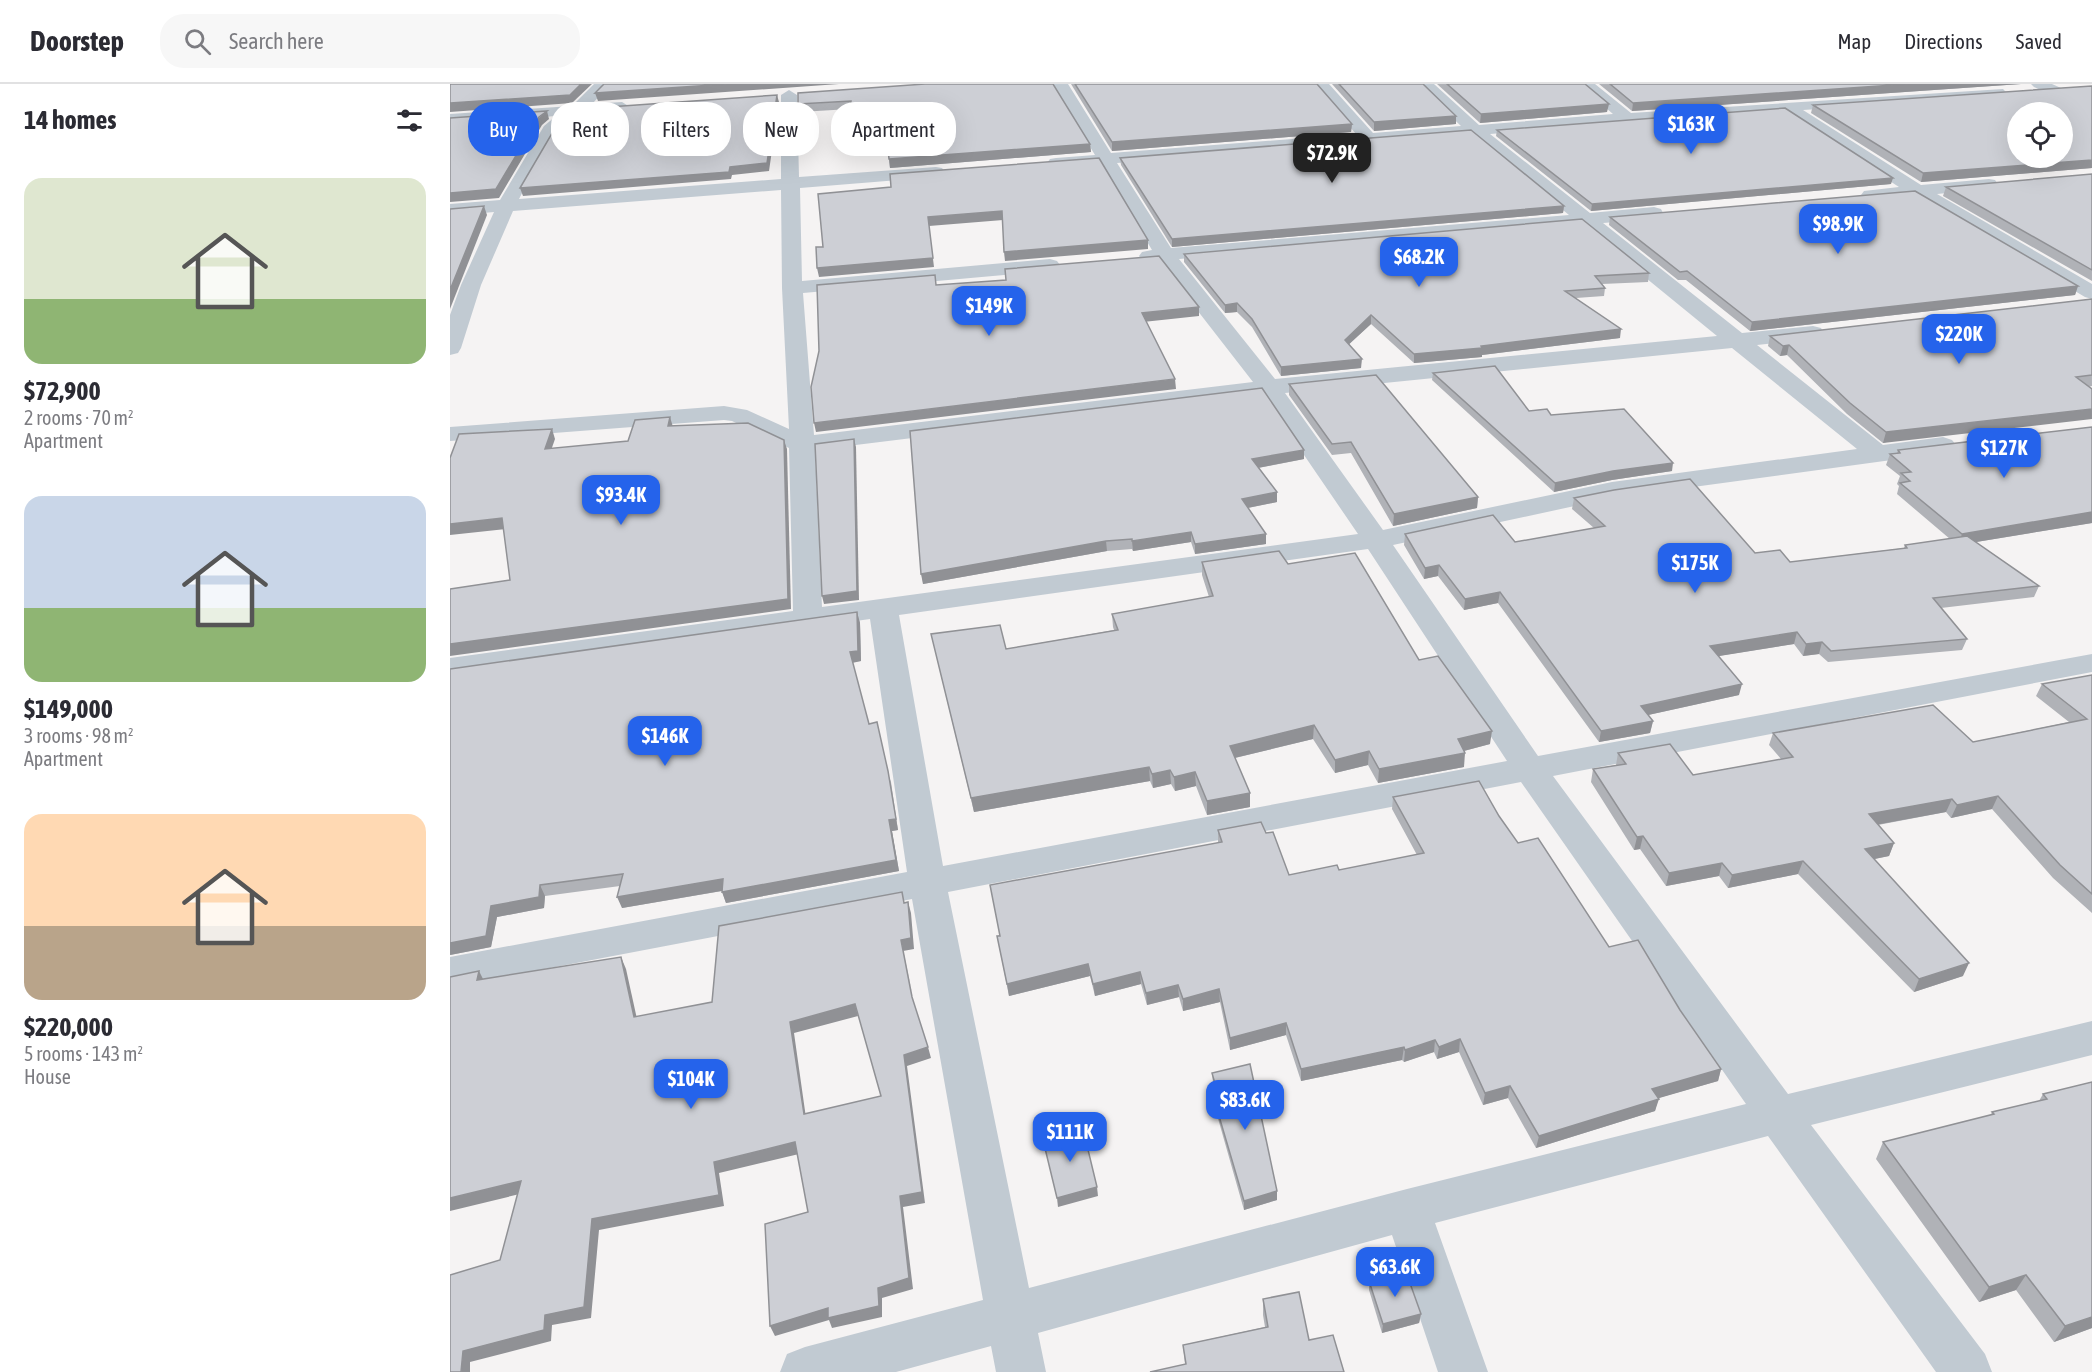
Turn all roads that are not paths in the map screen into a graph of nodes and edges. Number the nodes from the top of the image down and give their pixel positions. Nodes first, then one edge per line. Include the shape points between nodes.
1 (603, 84) edge
2 (1060, 84) edge
3 (1321, 84) edge
4 (1425, 84) edge
5 (1586, 84) edge
6 (2081, 87) edge
7 (2032, 88) edge
8 (1848, 90) edge
9 (789, 95) dead end
10 (1868, 101) junction
11 (585, 102) edge
12 (629, 106) edge
13 (636, 106) edge
14 (1787, 107) junction
15 (2092, 108) edge
16 (551, 112) edge
17 (1627, 118) junction
18 (450, 119) edge
19 (551, 128) edge
20 (1475, 130) junction
21 (1368, 138) junction
22 (1106, 159) junction
23 (1036, 164) edge
24 (955, 171) edge
25 (2011, 182) edge
26 (792, 183) junction
27 (1918, 191) junction
28 (1848, 197) edge
29 (506, 206) junction
30 (450, 210) edge
31 (1670, 212) edge
32 (1586, 219) junction
33 (1165, 255) junction
34 (1130, 258) edge
35 (1072, 263) edge
36 (792, 288) junction
37 (2092, 292) edge
38 (2092, 301) edge
39 (2068, 303) edge
40 (456, 312) edge
41 (1832, 330) edge
42 (1737, 341) junction
43 (450, 348) edge
44 (1269, 387) junction
45 (450, 434) edge
46 (1968, 442) edge
47 (802, 444) junction
48 (1877, 453) junction
49 (1376, 540) junction
50 (883, 609) junction
51 (808, 620) junction
52 (2092, 663) edge
53 (450, 668) edge
54 (1529, 768) junction
55 (927, 881) junction
56 (450, 972) edge
57 (2092, 1038) edge
58 (1778, 1115) junction
59 (1407, 1210) junction
60 (1011, 1317) junction
61 (805, 1372) edge
62 (1021, 1372) edge
63 (1463, 1372) edge
64 (1967, 1372) edge

1 - 11 street
2 - 22 street
3 - 21 street
4 - 20 street
5 - 17 street
6 - 7 street
7 - 10 street
7 - 15 street
8 - 10 street
9 - 26 street
10 - 14 street
12 - 13 street
14 - 17 street
14 - 27 street
16 - 18 street
17 - 20 street
19 - 29 street
20 - 21 street
20 - 32 street
21 - 22 street
22 - 23 street
22 - 33 street
24 - 26 street
25 - 27 street
26 - 29 street
26 - 36 street
27 - 28 street
27 - 37 street
29 - 30 street
29 - 40 street
31 - 32 street
32 - 33 street
32 - 42 street
33 - 34 street
33 - 44 street
35 - 36 street
36 - 47 street
38 - 39 street
40 - 43 street
41 - 42 street
42 - 44 street
42 - 48 street
44 - 47 street
44 - 49 street
45 - 47 street via 724,414 738,415
46 - 48 street
47 - 51 street
48 - 49 street via 1612,490
49 - 50 street
49 - 54 street
50 - 51 street
50 - 55 street
51 - 53 street
52 - 54 street
54 - 55 street
54 - 58 street
55 - 56 street
55 - 60 street
57 - 58 street
58 - 59 street
58 - 64 street
59 - 60 street
59 - 63 street
60 - 61 street
60 - 62 street

